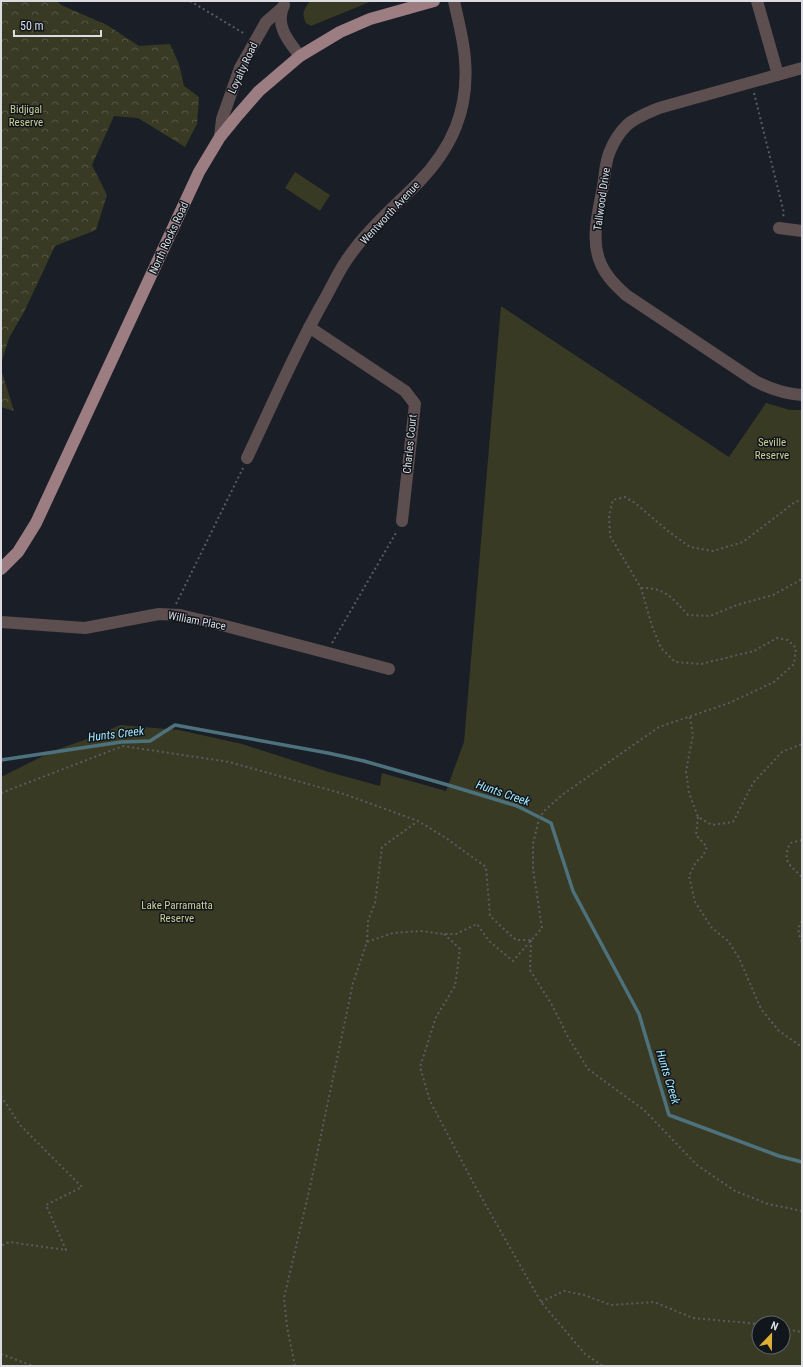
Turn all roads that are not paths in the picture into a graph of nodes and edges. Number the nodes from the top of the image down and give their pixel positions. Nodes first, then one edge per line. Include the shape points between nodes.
1 (434, 1) edge
2 (454, 1) edge
3 (757, 1) edge
4 (284, 4) edge
5 (300, 56) junction
6 (802, 68) edge
7 (778, 75) junction
8 (220, 137) junction
9 (779, 228) road end
10 (802, 231) edge
11 (309, 327) junction
12 (802, 395) edge
13 (248, 458) road end
14 (402, 521) road end
15 (1, 570) edge
16 (1, 622) edge
17 (389, 670) dead end

1 - 5 main road, North Rocks Road via 370,19 340,32
2 - 11 street, Wentworth Avenue via 465,60 461,115 444,151 419,182 380,219 346,260
3 - 7 street
4 - 5 street, Loyalty Road via 280,18 282,28 286,38
4 - 8 street, Loyalty Road via 266,22 240,68 222,119
5 - 8 main road, North Rocks Road via 259,91
6 - 7 street, Tallwood Drive
7 - 12 street, Tallwood Drive via 659,108 640,115 627,125 616,139 606,163 596,226 598,257 608,277 626,295 767,388
8 - 15 main road, North Rocks Road via 199,172 39,517 18,552
9 - 10 street
11 - 13 street, Wentworth Avenue
11 - 14 street, Charles Court via 405,391 414,404
16 - 17 street, William Place via 85,628 159,614 180,615

